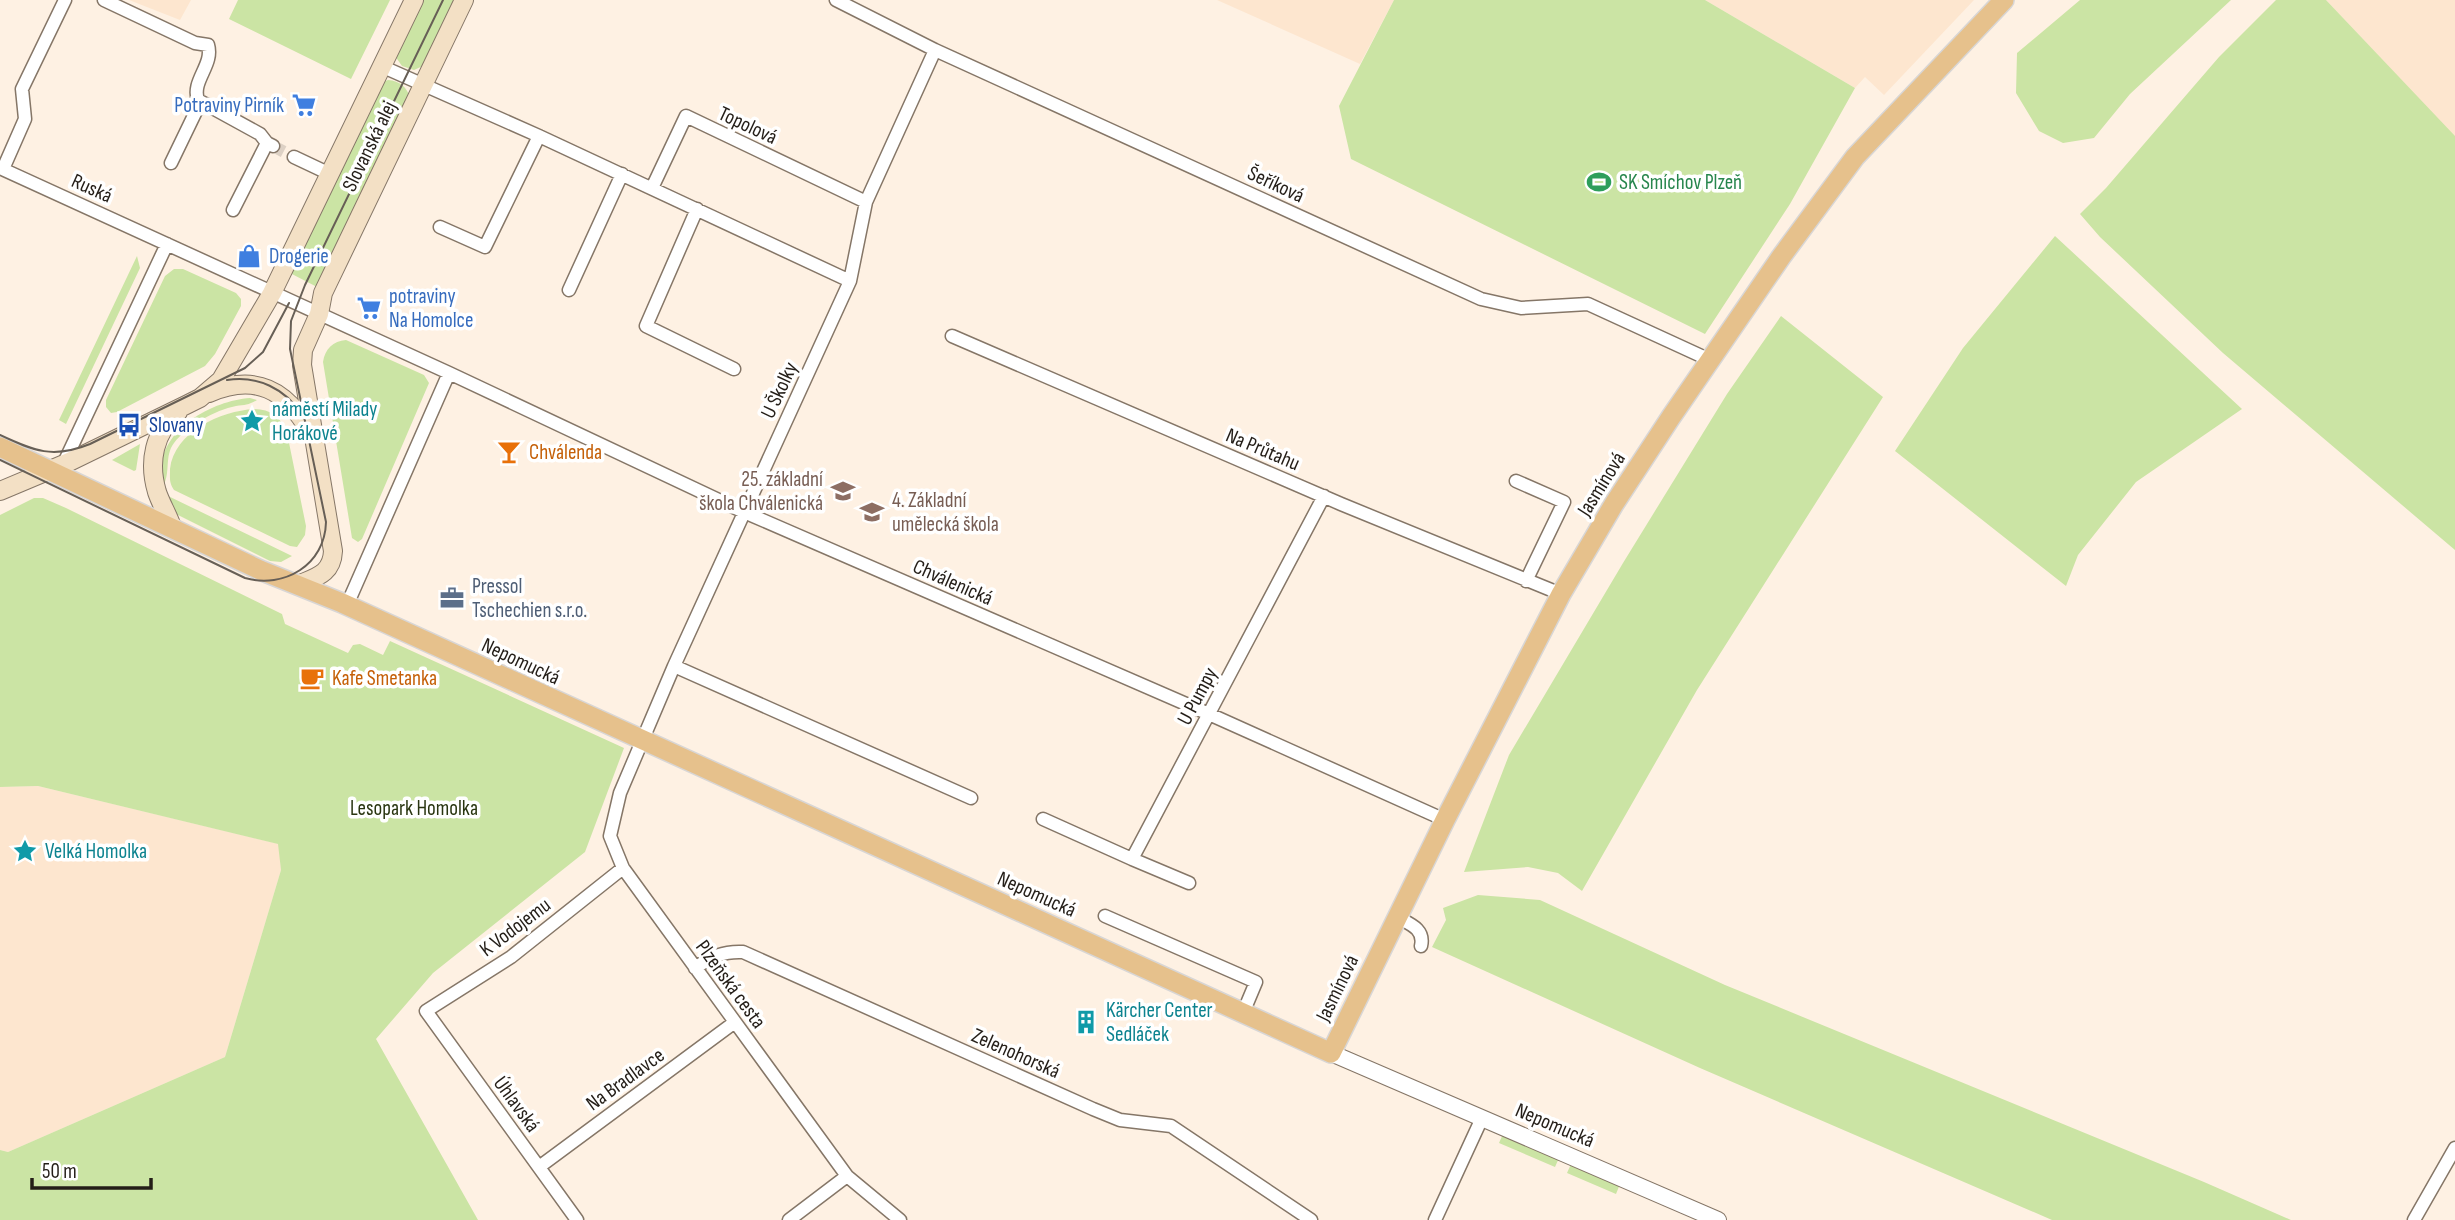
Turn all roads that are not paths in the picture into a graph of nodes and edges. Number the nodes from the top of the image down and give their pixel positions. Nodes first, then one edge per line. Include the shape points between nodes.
1 (65, 0) edge
2 (104, 0) edge
3 (414, 0) edge
4 (464, 0) edge
5 (836, 0) edge
6 (2004, 0) edge
7 (935, 50) junction
8 (381, 66) junction
9 (423, 85) junction
10 (200, 103) junction
11 (540, 136) junction
12 (294, 157) tunnel mouth
13 (171, 163) dead end
14 (1, 169) edge
15 (330, 174) junction
16 (622, 174) junction
17 (652, 188) junction
18 (866, 202) junction
19 (697, 209) junction
20 (233, 210) dead end
21 (440, 227) dead end
22 (167, 244) junction
23 (850, 281) junction
24 (569, 290) dead end
25 (272, 293) junction
26 (319, 314) junction
27 (952, 335) dead end
28 (1710, 360) junction
29 (734, 369) dead end
30 (449, 373) junction
31 (193, 402) junction
32 (316, 445) junction
33 (0, 447) edge
34 (56, 468) junction
35 (1516, 481) dead end
36 (0, 491) edge
37 (1324, 496) junction
38 (744, 512) junction
39 (172, 527) junction
40 (331, 562) junction
41 (1526, 581) junction
42 (298, 585) junction
43 (1561, 594) junction
44 (344, 604) junction
45 (674, 667) junction
46 (1209, 714) junction
47 (643, 741) junction
48 (971, 798) dead end
49 (1043, 819) dead end
50 (1445, 820) junction
51 (1132, 859) junction
52 (623, 868) junction
53 (1189, 883) dead end
54 (1105, 916) dead end
55 (1397, 918) junction
56 (1421, 946) dead end
57 (695, 968) junction
58 (426, 1011) joint
59 (1243, 1013) junction
60 (735, 1023) junction
61 (1331, 1053) junction
62 (1482, 1118) junction
63 (2455, 1148) edge
64 (539, 1167) junction
65 (847, 1176) junction
66 (577, 1220) edge
67 (789, 1220) edge
68 (900, 1220) edge
69 (1311, 1220) edge
70 (1435, 1220) edge
71 (1718, 1220) edge
72 (2413, 1220) edge

1 - 14 street via 22,89 25,120
2 - 10 street via 208,45 211,54 196,94
3 - 8 main road, Slovanská alej
4 - 9 main road, Slovanská alej
5 - 7 street, Šeříková
6 - 28 main road, Jasmínová via 1855,158
7 - 18 street, U Školky
7 - 28 street, Šeříková via 1481,299 1521,308 1588,304
8 - 9 street
8 - 15 main road, Slovanská alej
9 - 11 street
9 - 26 main road, Slovanská alej via 323,293
10 - 13 street
10 - 20 street via 260,134 270,144
11 - 16 street
11 - 21 street via 485,247
12 - 15 street
14 - 22 street, Ruská
15 - 25 main road, Slovanská alej
16 - 17 street
16 - 24 street
17 - 18 street, Topolová via 686,117
17 - 19 street
18 - 23 street, U Školky
19 - 23 street
19 - 29 street via 646,326
22 - 25 street
22 - 34 street
23 - 38 street, U Školky
25 - 26 street
25 - 31 main road via 230,368
26 - 30 street
26 - 32 main road via 302,357
27 - 37 street, Na Průtahu
28 - 43 main road, Jasmínová via 1614,504
30 - 38 street, Chválenická
30 - 44 street
31 - 32 main road via 237,384 265,387 293,408
31 - 34 main road
31 - 39 main road via 164,427 156,444 153,464 158,494
32 - 40 main road
33 - 34 main road
34 - 36 main road
34 - 39 main road
35 - 41 street via 1564,502
37 - 41 street, Na Průtahu
37 - 46 street, U Pumpy
38 - 45 street, U Školky
38 - 46 street, Chválenická
39 - 42 main road
40 - 42 main road via 321,577
40 - 44 main road via 330,583
41 - 43 street, Na Průtahu
42 - 44 main road
43 - 50 main road, Jasmínová
44 - 47 main road, Nepomucká
45 - 47 street, U Školky
45 - 48 street
46 - 50 street, Chválenická
46 - 51 street, U Pumpy
47 - 52 street, Plzeňská cesta via 620,793 610,836
47 - 59 main road, Nepomucká
49 - 51 street
50 - 55 main road, Jasmínová
51 - 53 street
52 - 57 street, Plzeňská cesta
52 - 58 street, K Vodojemu via 511,957
54 - 59 street via 1256,982
55 - 56 street via 1420,931
55 - 61 main road, Jasmínová
57 - 60 street, Plzeňská cesta
57 - 69 street, Zelenohorská via 728,951 743,952 1120,1120 1171,1126
58 - 64 street, Úhlavská
59 - 61 main road, Nepomucká
60 - 64 street, Na Bradlavce
60 - 65 street, Plzeňská cesta
61 - 62 street, Nepomucká
62 - 70 street
62 - 71 street, Nepomucká
63 - 72 street
64 - 66 street, Úhlavská
65 - 67 street
65 - 68 street, Plzeňská cesta

